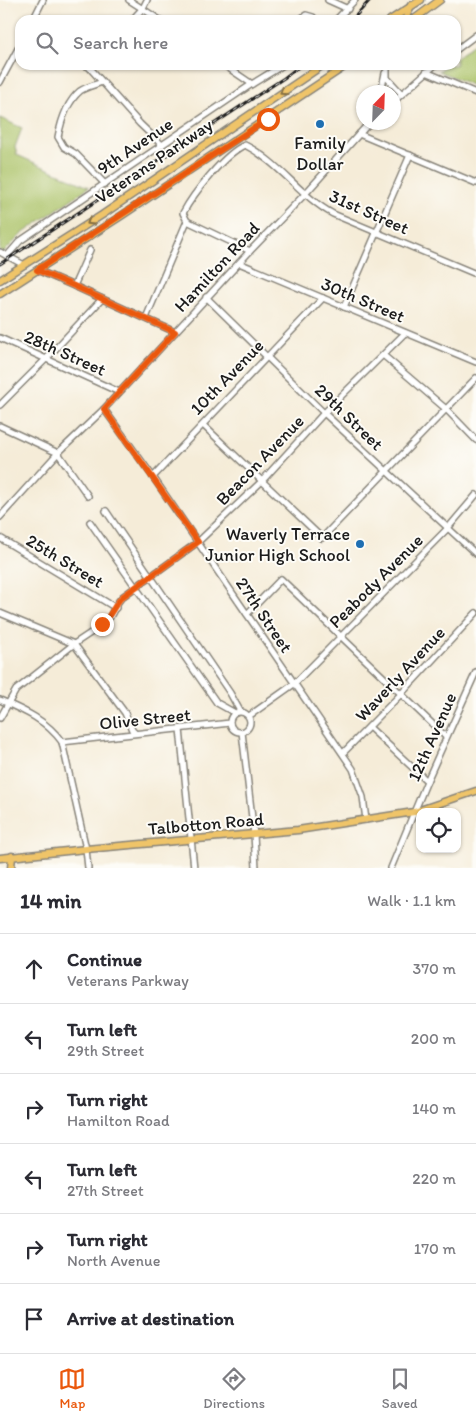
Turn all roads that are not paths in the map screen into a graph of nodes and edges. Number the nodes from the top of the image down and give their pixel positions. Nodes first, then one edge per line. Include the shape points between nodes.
1 (42, 0) edge
2 (130, 0) edge
3 (147, 0) edge
4 (328, 0) edge
5 (355, 0) edge
6 (420, 0) edge
7 (440, 0) edge
8 (412, 3) edge
9 (143, 8) junction
10 (348, 8) junction
11 (35, 15) edge
12 (137, 15) edge
13 (153, 15) edge
14 (341, 15) edge
15 (396, 15) edge
16 (407, 15) edge
17 (419, 15) edge
18 (476, 35) edge
19 (461, 46) edge
20 (15, 54) edge
21 (92, 70) edge
22 (231, 70) edge
23 (316, 70) edge
24 (340, 70) edge
25 (385, 70) edge
26 (387, 70) edge
27 (429, 70) edge
28 (274, 71) edge
29 (426, 72) junction
30 (0, 82) edge
31 (102, 82) junction
32 (252, 84) junction
33 (382, 85) edge
34 (393, 85) edge
35 (401, 93) edge
36 (476, 93) edge
37 (363, 130) edge
38 (359, 134) junction
39 (162, 145) junction
40 (410, 155) junction
41 (476, 183) edge
42 (105, 184) junction
43 (305, 194) junction
44 (187, 222) junction
45 (378, 232) junction
46 (90, 250) dead end
47 (250, 250) junction
48 (0, 252) edge
49 (7, 256) junction
50 (239, 262) junction
51 (24, 265) junction
52 (37, 270) junction
53 (476, 274) edge
54 (0, 280) edge
55 (74, 286) junction
56 (0, 294) edge
57 (206, 297) junction
58 (323, 298) junction
59 (102, 299) junction
60 (344, 307) junction
61 (146, 318) junction
62 (175, 332) junction
63 (405, 333) junction
64 (0, 338) edge
65 (383, 355) junction
66 (267, 357) junction
67 (46, 359) junction
68 (476, 362) edge
69 (476, 378) edge
70 (119, 392) junction
71 (0, 405) edge
72 (104, 409) junction
73 (446, 409) junction
74 (324, 413) junction
75 (203, 425) junction
76 (0, 426) edge
77 (476, 440) edge
78 (58, 453) junction
79 (385, 471) junction
80 (153, 477) junction
81 (262, 481) junction
82 (476, 495) edge
83 (88, 496) dead end
84 (0, 505) edge
85 (7, 508) junction
86 (106, 511) dead end
87 (0, 516) edge
88 (90, 522) dead end
89 (448, 528) junction
90 (0, 538) edge
91 (198, 542) junction
92 (476, 554) edge
93 (150, 577) junction
94 (136, 588) junction
95 (116, 608) junction
96 (0, 613) edge
97 (476, 613) edge
98 (247, 614) junction
99 (340, 637) junction
100 (74, 644) junction
101 (476, 672) edge
102 (294, 684) junction
103 (401, 694) junction
104 (0, 700) edge
105 (8, 703) junction
106 (238, 712) junction
107 (249, 716) junction
108 (0, 718) edge
109 (230, 722) junction
110 (369, 727) junction
111 (180, 729) junction
112 (242, 732) junction
113 (135, 733) junction
114 (446, 737) junction
115 (62, 742) junction
116 (343, 753) junction
117 (427, 781) junction
118 (476, 791) edge
119 (414, 812) junction
120 (366, 820) junction
121 (254, 835) junction
122 (192, 840) junction
123 (86, 849) junction
124 (12, 856) junction
125 (0, 858) edge
126 (393, 867) edge
127 (12, 868) edge
128 (88, 868) edge
129 (194, 868) edge
130 (256, 868) edge

1 - 11 street
2 - 9 street
3 - 9 street
4 - 10 street
5 - 10 street
6 - 8 main road
7 - 17 main road
8 - 15 main road
8 - 16 main road
9 - 12 street
9 - 13 street
10 - 14 street
18 - 19 street
20 - 30 street
21 - 31 street
22 - 32 street
23 -> 51 main road, Veterans Parkway
24 - 52 main road, Veterans Parkway
25 - 33 street
26 - 34 street
27 - 29 street
28 - 32 street, 9th Avenue
29 - 35 street
29 - 36 street
31 - 39 street
31 - 42 street via 81,91 71,101 60,124 58,137 64,147 76,154
32 - 39 street, 9th Avenue
37 - 38 street, Hamilton Road
38 - 40 street
38 - 43 street, Hamilton Road
39 - 42 street, 9th Avenue
40 - 41 street
40 - 45 street
42 - 49 street, 9th Avenue via 20,241
43 - 44 street, 31st Street via 245,145 215,170 186,208 183,213
43 - 45 street, 31st Street via 333,214
43 - 47 street, Hamilton Road
44 - 47 street
44 - 61 street
45 - 53 street, 31st Street
45 - 60 street
46 - 55 street
47 - 50 street, Hamilton Road
48 - 49 street
49 - 51 street
50 - 57 street, Hamilton Road
50 - 58 street, 30th Street
51 - 54 main road, Veterans Parkway
52 - 55 street
52 - 56 main road, Veterans Parkway
55 - 59 street
57 - 62 street, Hamilton Road
57 - 66 street, 29th Street
58 - 60 street, 30th Street
58 - 66 street, 10th Avenue
59 - 61 street
59 - 67 street
60 - 63 street, 30th Street
61 - 62 street
62 - 70 street, Hamilton Road
63 - 65 street, Beacon Avenue
63 - 68 street, 30th Street
64 - 67 street, 28th Street
65 - 73 street
65 - 74 street, Beacon Avenue
66 - 74 street, 29th Street
66 - 75 street, 10th Avenue
67 - 70 street, 28th Street
67 - 71 street
69 - 73 street
70 - 72 street, Hamilton Road
72 - 78 street, Hamilton Road
72 - 80 street, 27th Street
73 - 77 street
73 - 79 street
74 - 79 street, 29th Street
74 - 81 street, Beacon Avenue
75 - 80 street, 10th Avenue
75 - 81 street
76 - 78 street
78 - 83 street
78 - 85 street, Hamilton Road
79 - 81 street via 322,538
79 - 89 street, 29th Street
80 - 91 street, 27th Street
81 - 91 street, Beacon Avenue
82 - 89 street, Peabody Avenue
84 - 85 street
85 - 87 street, Hamilton Road
86 - 93 street
88 - 94 street
89 - 92 street, 29th Street
89 - 99 street, Peabody Avenue
90 - 95 street, 25th Street
91 - 93 street, Beacon Avenue
91 - 98 street, 27th Street
93 - 94 street, Beacon Avenue
93 - 106 street via 220,678
94 - 95 street, Beacon Avenue via 122,597
94 - 106 street via 217,703
95 - 100 street, Beacon Avenue via 98,628
96 - 100 street
97 - 103 street, Waverly Avenue
98 - 99 street via 281,580
98 - 102 street, 27th Street
99 - 102 street, Peabody Avenue
99 - 103 street
100 - 105 street, Beacon Avenue via 16,690
100 - 113 street via 125,713
101 - 114 street, 12th Avenue
102 - 107 street
102 - 116 street, 27th Street
103 - 110 street, Waverly Avenue
103 - 114 street
104 - 105 street
105 - 108 street, Beacon Avenue
105 - 115 street via 44,722
106 - 107 street
106 - 109 street
107 - 112 street via 250,726
109 - 111 street, Olive Street
109 - 112 street via 233,729
110 - 116 street, Waverly Avenue
110 - 117 street
111 - 113 street, Olive Street
111 - 122 street
112 - 121 street
113 - 115 street, Olive Street
114 - 117 street, 12th Avenue
115 - 123 street
116 - 120 street, 27th Street via 358,778
117 - 119 street, 12th Avenue
118 - 119 main road, Talbotton Road
119 - 120 main road, Talbotton Road
119 - 126 street, 12th Avenue
120 - 121 main road, Talbotton Road
121 - 122 main road, Talbotton Road
121 - 130 street
122 - 123 main road, Talbotton Road
122 - 129 street
123 - 124 main road, Talbotton Road
123 - 128 street
124 - 125 main road, Talbotton Road
124 - 127 main road

